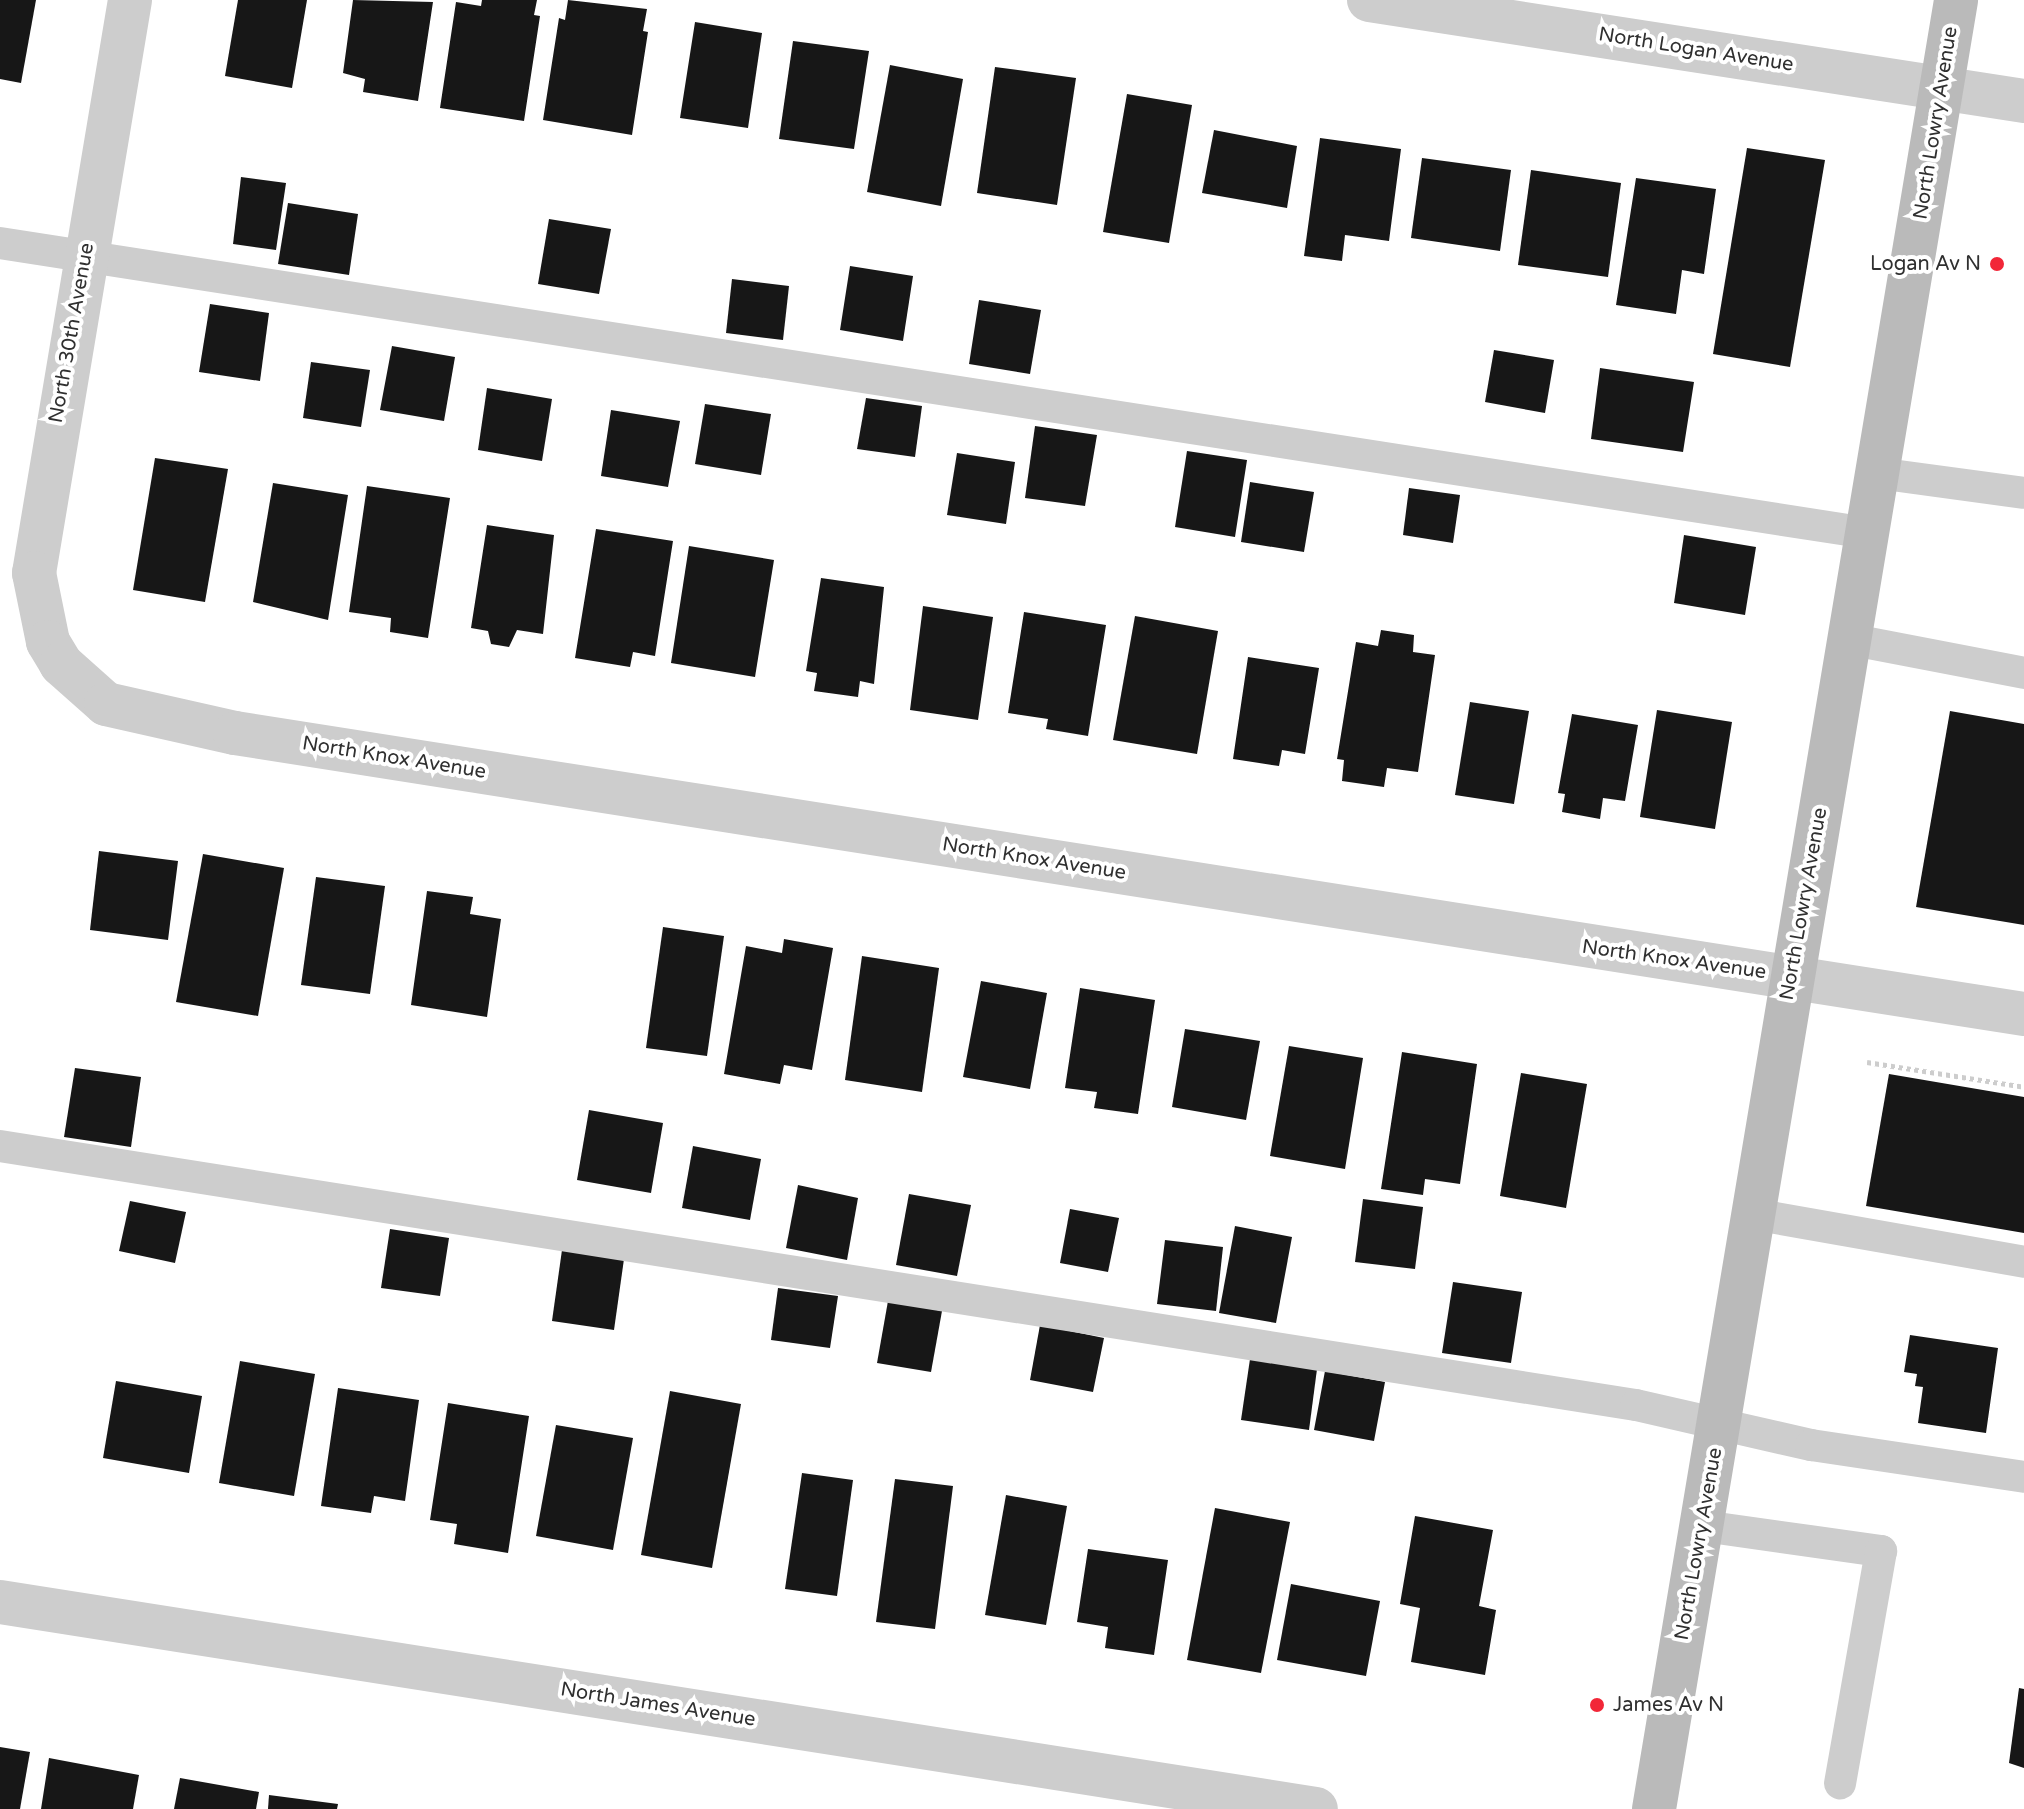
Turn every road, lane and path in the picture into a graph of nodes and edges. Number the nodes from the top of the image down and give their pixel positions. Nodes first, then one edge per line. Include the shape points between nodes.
1 (130, 0) edge
2 (1369, 0) edge
3 (1956, 0) edge
4 (1943, 88) junction
5 (2024, 101) edge
6 (0, 243) edge
7 (85, 256) junction
8 (1877, 473) junction
9 (2024, 493) edge
10 (1866, 533) junction
11 (1848, 639) junction
12 (61, 664) joint
13 (2024, 673) edge
14 (1790, 977) junction
15 (2024, 1014) edge
16 (1867, 1062) dead end
17 (2024, 1087) edge
18 (0, 1146) edge
19 (1753, 1214) junction
20 (2024, 1262) edge
21 (1720, 1426) junction
22 (2024, 1477) edge
23 (1703, 1526) junction
24 (0, 1602) edge
25 (1840, 1783) dead end
26 (1316, 1809) edge
27 (1654, 1809) edge

1 - 7 street, North 30th Avenue
2 - 4 street, North Logan Avenue
3 - 4 main road, North Lowry Avenue
4 - 5 street, North Logan Avenue
4 - 8 main road, North Lowry Avenue
6 - 7 lane
7 - 10 lane
7 - 12 street, North 30th Avenue via 34,573 45,631
8 - 9 lane
8 - 10 main road, North Lowry Avenue
10 - 11 main road, North Lowry Avenue
11 - 13 lane
11 - 14 main road, North Lowry Avenue
12 - 14 street, North Knox Avenue via 106,704 153,719
14 - 15 street, North Knox Avenue
14 - 19 main road, North Lowry Avenue
16 - 17 path
18 - 21 lane via 1620,1402
19 - 20 lane
19 - 21 main road, North Lowry Avenue
21 - 22 lane
21 - 23 main road, North Lowry Avenue
23 - 25 lane via 1881,1551
23 - 27 main road, North Lowry Avenue
24 - 26 street, North James Avenue

